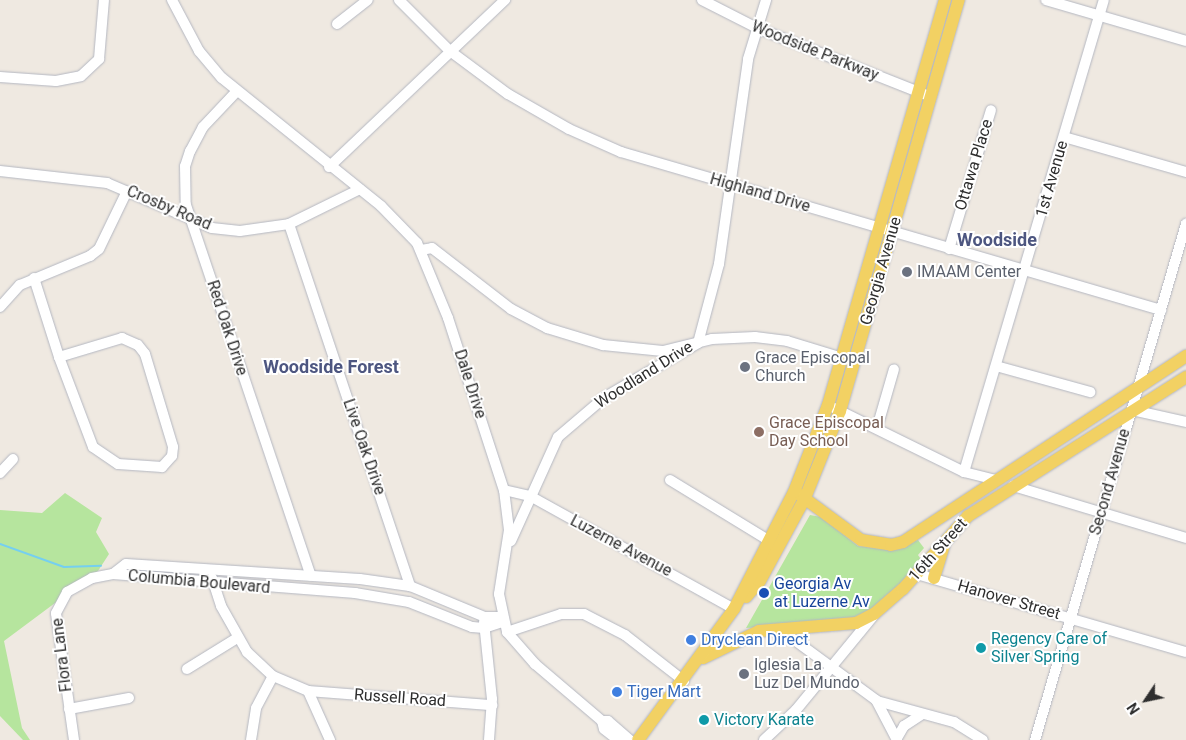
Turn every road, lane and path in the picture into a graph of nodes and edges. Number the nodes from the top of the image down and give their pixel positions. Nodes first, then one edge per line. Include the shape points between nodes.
1 (104, 0) edge
2 (172, 0) edge
3 (368, 0) edge
4 (399, 0) edge
5 (505, 0) edge
6 (702, 0) edge
7 (766, 0) edge
8 (945, 0) edge
9 (958, 0) edge
10 (1046, 0) edge
11 (1104, 0) edge
12 (1100, 15) junction
13 (337, 24) dead end
14 (757, 28) junction
15 (1186, 41) edge
16 (450, 51) junction
17 (0, 77) edge
18 (237, 91) junction
19 (925, 95) junction
20 (991, 110) dead end
21 (1064, 136) junction
22 (329, 167) junction
23 (0, 171) edge
24 (1186, 172) edge
25 (729, 184) junction
26 (356, 186) junction
27 (127, 191) junction
28 (191, 219) junction
29 (289, 224) junction
30 (1186, 224) edge
31 (879, 228) junction
32 (892, 232) junction
33 (949, 248) junction
34 (421, 250) junction
35 (1025, 270) junction
36 (34, 278) junction
37 (0, 307) edge
38 (1161, 310) junction
39 (698, 343) junction
40 (1186, 356) edge
41 (59, 357) junction
42 (849, 360) junction
43 (996, 366) junction
44 (894, 369) dead end
45 (1186, 377) edge
46 (1140, 387) junction
47 (1090, 392) dead end
48 (834, 408) junction
49 (1131, 410) junction
50 (1186, 422) edge
51 (878, 428) junction
52 (13, 459) dead end
53 (964, 472) junction
54 (0, 473) edge
55 (670, 480) dead end
56 (995, 480) junction
57 (1012, 486) junction
58 (504, 490) junction
59 (800, 495) junction
60 (530, 496) junction
61 (1102, 513) junction
62 (948, 535) junction
63 (1186, 538) edge
64 (768, 540) junction
65 (508, 552) junction
66 (212, 569) junction
67 (113, 574) junction
68 (917, 574) junction
69 (311, 576) junction
70 (934, 578) junction
71 (213, 583) junction
72 (410, 586) junction
73 (734, 610) junction
74 (874, 614) junction
75 (483, 616) junction
76 (1071, 618) junction
77 (502, 619) junction
78 (484, 628) junction
79 (507, 632) junction
80 (789, 636) dead end
81 (237, 638) junction
82 (1186, 652) edge
83 (701, 659) junction
84 (833, 665) junction
85 (187, 669) dead end
86 (273, 676) junction
87 (684, 681) junction
88 (308, 691) junction
89 (129, 698) dead end
90 (876, 700) junction
91 (492, 705) junction
92 (69, 708) junction
93 (921, 715) junction
94 (602, 721) junction
95 (897, 739) edge
96 (74, 740) edge
97 (251, 740) edge
98 (330, 740) edge
99 (489, 740) edge
100 (618, 740) edge
101 (630, 740) edge
102 (638, 740) edge
103 (764, 740) edge
104 (983, 740) edge
105 (1034, 740) edge

1 - 17 street via 99,59 81,76 56,81
2 - 18 street, Dale Drive via 199,51
3 - 13 street
4 - 16 street, Highland Drive
5 - 16 street
6 - 14 street, Woodside Parkway
7 - 14 street, Woodland Drive
8 - 19 main road, Georgia Avenue
9 - 19 main road, Georgia Avenue
10 - 12 street
11 - 12 street, 1st Avenue
12 - 15 street
12 - 21 street, 1st Avenue
14 - 19 street, Woodside Parkway
14 - 25 street, Woodland Drive via 748,59
16 - 22 street
16 - 25 street, Highland Drive via 508,94 569,129 621,152
18 - 22 street, Dale Drive
18 - 28 street, Red Oak Drive via 203,127 190,151 184,177
19 - 31 main road, Georgia Avenue
19 - 32 main road, Georgia Avenue
20 - 33 street, Ottawa Place
21 - 24 street
21 - 35 street, 1st Avenue
22 - 26 street, Dale Drive
23 - 27 street, Crosby Road via 72,176
25 - 31 street, Highland Drive
25 - 39 street, Woodland Drive via 719,264
26 - 29 street, Crosby Road
26 - 34 street, Dale Drive via 404,226
27 - 28 street, Crosby Road
27 - 36 street via 99,249 90,256
28 - 29 street, Crosby Road via 212,228 240,231
28 - 69 street, Red Oak Drive
29 - 72 street, Live Oak Drive
30 - 38 street, Second Avenue
31 - 32 street, Highland Drive
31 - 42 main road, Georgia Avenue
32 - 33 street, Highland Drive
32 - 42 main road, Georgia Avenue
33 - 35 street, Highland Drive
34 - 39 street via 432,248 511,309 566,335 652,352
34 - 58 street, Dale Drive via 448,318
35 - 38 street, Highland Drive
35 - 43 street, 1st Avenue
36 - 37 street via 11,293
36 - 41 street
38 - 46 street, Second Avenue
39 - 42 street via 728,337 764,338
39 - 60 street, Woodland Drive via 604,397 580,416 558,438
40 - 46 main road, 16th Street
41 - 41 street via 93,447 118,464 155,469 167,463 173,447 144,354 138,345 115,339
42 - 48 main road, Georgia Avenue
43 - 47 street
43 - 53 street, 1st Avenue
44 - 51 street
45 - 49 main road, 16th Street
46 - 49 street, Second Avenue
46 - 56 main road, 16th Street
48 - 51 street
48 - 59 main road, Georgia Avenue
49 - 50 street via 1147,410
49 - 57 main road, 16th Street
49 - 61 street, Second Avenue
51 - 53 street
52 - 54 street
53 - 56 street
55 - 64 street
56 - 59 main road, 16th Street via 916,536 891,546 861,540
57 - 61 street
57 - 62 main road, 16th Street
58 - 60 street, Luzerne Avenue
58 - 65 street, Dale Drive
59 - 64 main road, Georgia Avenue
59 - 73 main road, Georgia Avenue via 760,581
60 - 65 street, Woodland Drive
60 - 73 street, Luzerne Avenue
61 - 63 street
61 - 76 street, Second Avenue
62 - 68 main road, 16th Street
62 - 70 main road
64 - 73 main road, Georgia Avenue
65 - 77 street, Dale Drive via 499,594
66 - 67 street, Columbia Boulevard via 126,564
66 - 69 street, Columbia Boulevard
66 - 71 street
67 - 71 street, Columbia Boulevard
67 - 92 street, Flora Lane via 78,583 58,604 56,626
68 - 70 street, Hanover Street
68 - 74 main road, 16th Street
69 - 72 street, Columbia Boulevard
70 - 76 street, Hanover Street
71 - 78 street, Columbia Boulevard via 373,596 409,602
71 - 81 street
72 - 75 street, Columbia Boulevard
73 - 83 main road, Georgia Avenue
74 - 83 main road, 16th Street via 856,623 759,631
74 - 84 street
75 - 77 street, Columbia Boulevard
75 - 78 street
76 - 82 street, Hanover Street
76 - 105 street, Second Avenue
77 - 78 street
77 - 79 street
78 - 91 street
79 - 87 street via 561,614 584,614 625,635
79 - 94 street via 517,644 520,656 535,664
80 - 84 street
81 - 85 street
81 - 86 street
83 - 87 main road, Georgia Avenue
84 - 90 street
84 - 103 street via 796,710
86 - 88 street, Russell Road
86 - 97 street via 256,708
87 - 102 main road, Georgia Avenue
88 - 91 street, Russell Road
88 - 98 street
89 - 92 street
90 - 93 street
90 - 95 street
91 - 99 street
92 - 96 street, Flora Lane
93 - 95 street via 904,726
93 - 104 street via 954,722
94 - 100 street via 604,729
94 - 101 street via 608,721

